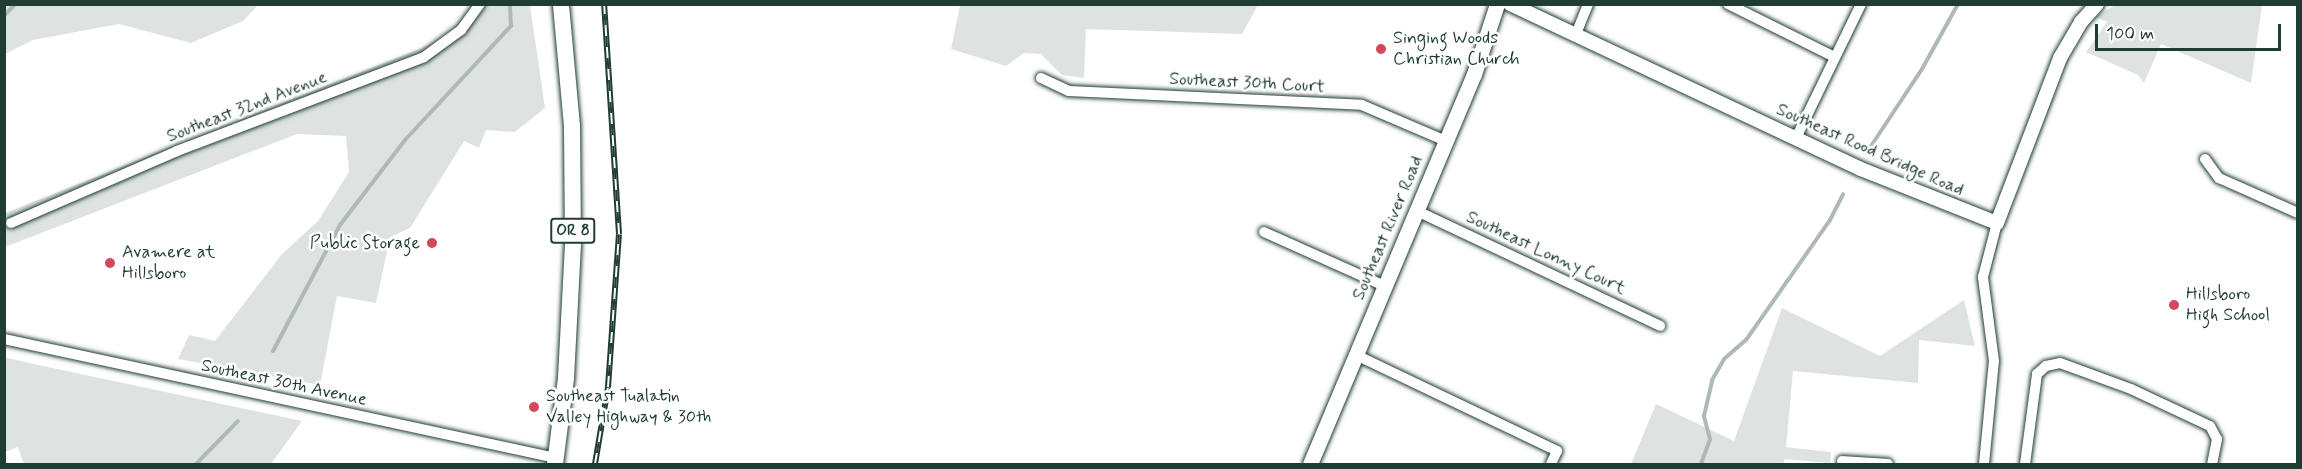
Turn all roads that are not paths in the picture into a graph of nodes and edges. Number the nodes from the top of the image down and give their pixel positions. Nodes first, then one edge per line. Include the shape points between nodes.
1 (480, 4) edge
2 (561, 4) edge
3 (1497, 4) edge
4 (1510, 4) edge
5 (1588, 4) edge
6 (1728, 4) edge
7 (1861, 4) edge
8 (2097, 4) edge
9 (1576, 34) junction
10 (1835, 57) junction
11 (1041, 78) dead end
12 (1796, 138) junction
13 (1446, 141) junction
14 (2205, 159) dead end
15 (1417, 211) junction
16 (2298, 213) edge
17 (11, 223) dead end
18 (1997, 223) junction
19 (1264, 232) dead end
20 (1385, 286) junction
21 (1660, 326) dead end
22 (4, 339) edge
23 (1356, 355) junction
24 (555, 461) edge
25 (1842, 461) dead end
26 (1310, 465) edge
27 (1551, 465) edge
28 (1888, 465) edge
29 (1984, 465) edge
30 (2025, 465) edge
31 (2212, 465) edge

1 - 17 street, Southeast 32nd Avenue via 461,30 424,57 177,151
2 - 24 main road, OR 8 via 572,126 573,243 566,378
3 - 13 main road, Southeast River Road
4 - 9 street, Southeast Rood Bridge Road
5 - 9 street
6 - 10 street
7 - 10 street
8 - 18 street via 2081,22 2060,58
9 - 12 street, Southeast Rood Bridge Road
10 - 12 street
11 - 13 street, Southeast 30th Court via 1069,91 1362,105
12 - 18 street, Southeast Rood Bridge Road via 1939,202
13 - 15 main road, Southeast River Road
14 - 16 street via 2219,178
15 - 20 main road, Southeast River Road
15 - 21 street, Southeast Lonny Court
18 - 29 street via 1983,277 1994,361
19 - 20 street
20 - 23 main road, Southeast River Road
22 - 24 street, Southeast 30th Avenue
23 - 26 main road, Southeast River Road
23 - 27 street via 1557,451
25 - 28 street
30 - 31 street via 2037,375 2046,366 2060,363 2131,389 2210,426 2217,439

